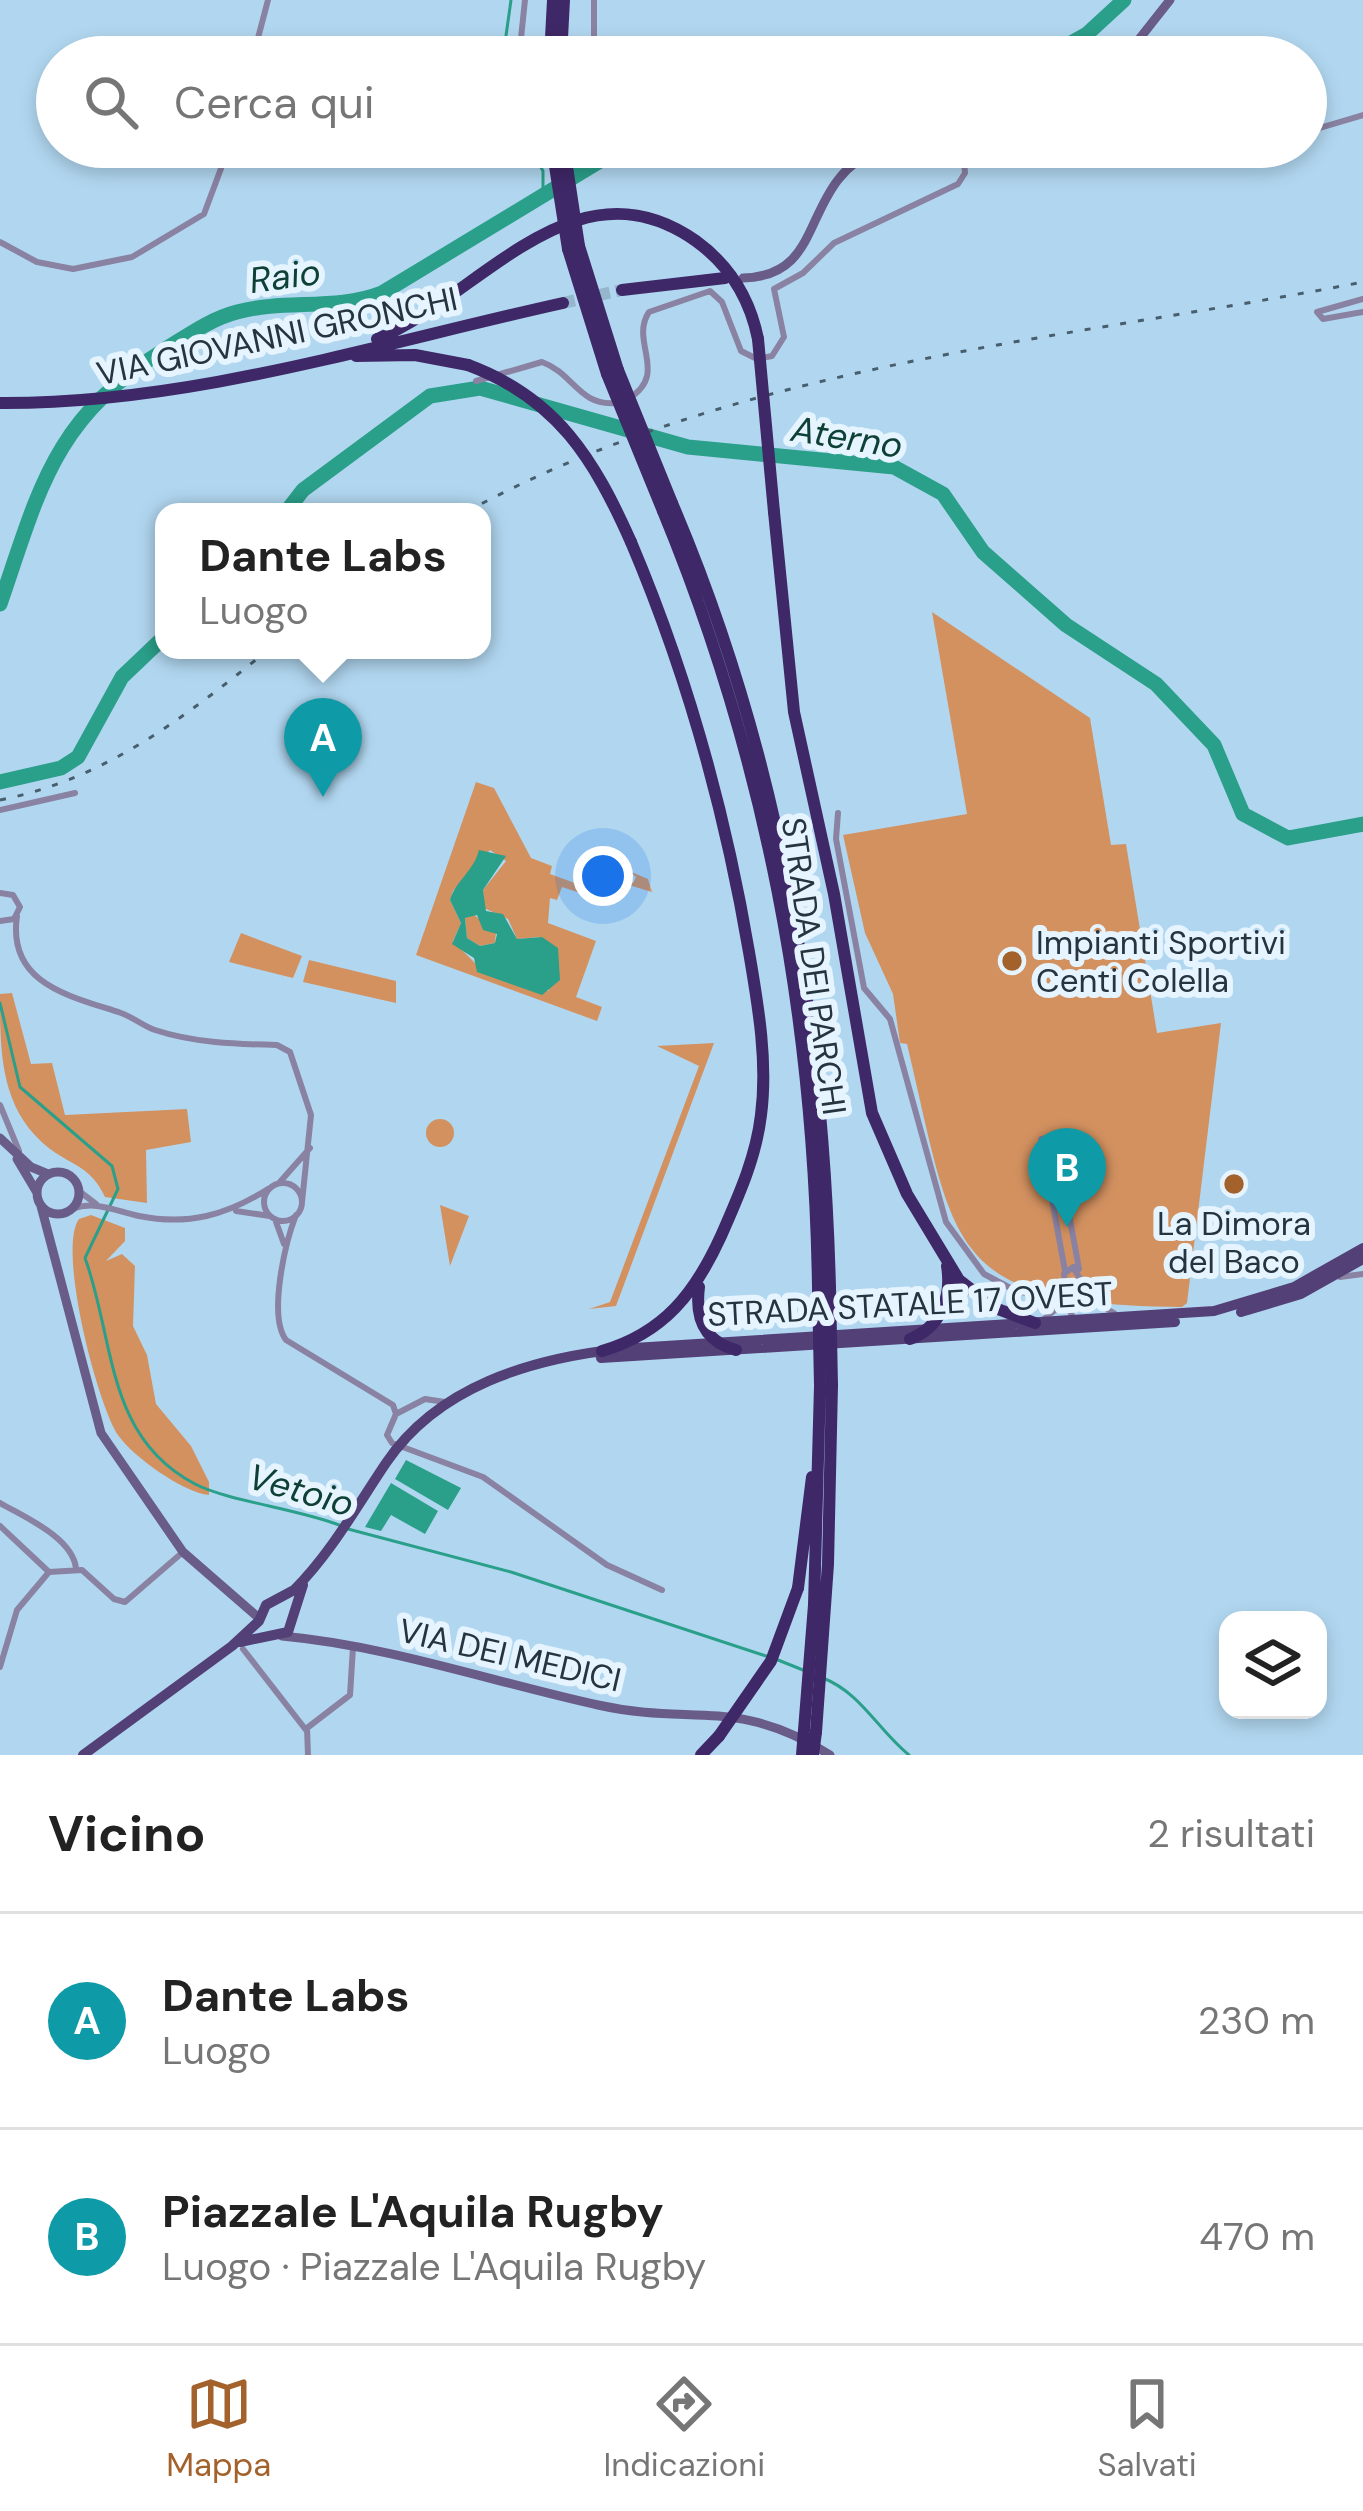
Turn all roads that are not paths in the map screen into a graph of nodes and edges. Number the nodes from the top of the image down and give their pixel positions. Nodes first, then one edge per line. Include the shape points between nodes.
1 (268, 0) edge
2 (525, 0) edge
3 (554, 0) edge
4 (564, 0) edge
5 (594, 0) edge
6 (1170, 0) edge
7 (259, 36) edge
8 (521, 36) edge
9 (551, 36) edge
10 (562, 36) edge
11 (594, 36) edge
12 (1142, 36) edge
13 (1363, 116) edge
14 (1327, 126) edge
15 (221, 168) edge
16 (557, 168) edge
17 (565, 168) edge
18 (847, 168) edge
19 (965, 168) edge
20 (0, 242) edge
21 (574, 248) junction
22 (725, 278) dead end
23 (742, 278) dead end
24 (622, 290) tunnel mouth
25 (1363, 299) edge
26 (563, 303) tunnel mouth
27 (1363, 311) edge
28 (307, 361) junction
29 (476, 381) dead end
30 (0, 403) edge
31 (75, 793) dead end
32 (0, 810) edge
33 (838, 813) dead end
34 (0, 893) edge
35 (17, 916) junction
36 (0, 921) edge
37 (0, 1105) edge
38 (0, 1138) edge
39 (312, 1145) junction
40 (10, 1150) junction
41 (28, 1165) junction
42 (48, 1174) junction
43 (278, 1184) junction
44 (268, 1190) junction
45 (37, 1191) junction
46 (77, 1202) junction
47 (302, 1202) junction
48 (41, 1206) junction
49 (232, 1211) junction
50 (296, 1215) junction
51 (272, 1218) junction
52 (52, 1237) junction
53 (284, 1248) junction
54 (1363, 1254) edge
55 (945, 1259) junction
56 (1079, 1270) junction
57 (703, 1274) junction
58 (1363, 1274) edge
59 (1066, 1276) junction
60 (1080, 1280) junction
61 (1314, 1288) junction
62 (1088, 1295) junction
63 (1066, 1301) junction
64 (1142, 1317) junction
65 (1076, 1321) junction
66 (1035, 1323) junction
67 (1090, 1328) junction
68 (1057, 1329) junction
69 (928, 1330) junction
70 (910, 1339) junction
71 (718, 1343) junction
72 (736, 1350) junction
73 (602, 1351) junction
74 (826, 1386) junction
75 (450, 1402) junction
76 (396, 1414) junction
77 (398, 1447) junction
78 (0, 1503) edge
79 (0, 1526) edge
80 (183, 1552) junction
81 (76, 1568) junction
82 (49, 1572) junction
83 (308, 1577) junction
84 (662, 1590) dead end
85 (240, 1600) junction
86 (271, 1603) junction
87 (820, 1605) junction
88 (294, 1615) junction
89 (260, 1620) junction
90 (0, 1627) edge
91 (10, 1630) junction
92 (276, 1635) junction
93 (315, 1640) junction
94 (237, 1647) junction
95 (352, 1647) junction
96 (0, 1667) edge
97 (306, 1730) junction
98 (104, 1740) junction
99 (83, 1755) edge
100 (98, 1755) edge
101 (308, 1755) edge
102 (701, 1755) edge
103 (802, 1755) edge
104 (815, 1755) edge
105 (830, 1755) edge

1 - 7 street
2 - 8 street
3 - 9 highway
4 - 10 highway
5 - 11 street
6 - 12 street
13 - 14 street
15 - 20 street via 204,214 132,257 73,269
16 - 21 highway, STRADA DEI PARCHI, bridge
17 - 21 highway, STRADA DEI PARCHI, bridge
18 - 23 street via 794,260
19 - 29 street via 958,184 838,240 774,289 784,338 770,358 741,351 721,300 704,290 646,314 650,372 623,401 589,400 542,362
21 - 74 highway, STRADA DEI PARCHI, bridge via 612,372 733,663 786,862 818,1075
22 - 24 highway
25 - 27 street via 1317,312 1325,319
26 - 28 highway, VIA GIOVANNI GRONCHI
28 - 30 highway, VIA GIOVANNI GRONCHI via 109,400
28 - 55 highway, bridge via 396,331 546,230 608,215 665,225 710,253 740,289 758,339 796,722 867,1094 893,1166
28 - 57 highway, bridge via 394,355 468,365 523,390 597,468 631,542 715,790 760,1028 757,1139
31 - 32 street
33 - 63 street via 864,988 890,1019 946,1222 990,1278
34 - 35 street via 18,900
35 - 36 street
35 - 39 street via 18,952 53,989 177,1036 285,1047 308,1096
37 - 41 street
38 - 40 street
39 - 43 street
39 - 47 street
40 - 41 street
40 - 45 street
41 - 42 street
42 - 45 street
42 - 46 street via 68,1174
43 - 44 street
43 - 47 street via 294,1187
44 - 49 street
44 - 51 street via 264,1206
45 - 48 street
46 - 48 street via 50,1213
46 - 49 street via 161,1219
46 - 52 street
47 - 50 street
48 - 52 street
49 - 51 street
50 - 51 street
50 - 53 street
51 - 53 street
52 - 80 street via 95,1418
53 - 76 street via 281,1334 374,1390
54 - 61 main road, STRADA STATALE 17 OVEST
54 - 64 main road, STRADA STATALE 17 OVEST via 1242,1305
55 - 66 highway via 978,1298
55 - 69 highway via 946,1300
56 - 59 street
56 - 59 street via 1055,1137 1041,1139
56 - 60 street
57 - 71 highway via 698,1314
57 - 73 highway via 662,1322
58 - 61 street
59 - 60 street
59 - 63 street
60 - 62 street
61 - 67 main road, STRADA STATALE 17 OVEST via 1214,1318
62 - 64 street via 1104,1310
62 - 65 street
63 - 65 street
63 - 66 street
64 - 65 main road, STRADA STATALE 17 OVEST
65 - 66 main road, STRADA STATALE 17 OVEST
65 - 67 street
65 - 68 street
66 - 69 main road, STRADA STATALE 17 OVEST
67 - 68 main road, STRADA STATALE 17 OVEST
68 - 70 main road, STRADA STATALE 17 OVEST
69 - 70 highway
69 - 71 main road, STRADA STATALE 17 OVEST
70 - 72 main road, STRADA STATALE 17 OVEST
71 - 72 highway
71 - 73 main road, STRADA STATALE 17 OVEST
72 - 75 main road, STRADA STATALE 17 OVEST via 572,1361
73 - 75 main road, STRADA STATALE 17 OVEST via 534,1363
74 - 87 highway, STRADA DEI PARCHI
74 - 102 highway, bridge via 798,1588 771,1661
75 - 76 street via 428,1398
75 - 77 main road, STRADA STATALE 17 OVEST
76 - 77 street via 387,1435
77 - 83 main road, STRADA STATALE 17 OVEST
77 - 84 street via 483,1477 607,1565
78 - 81 street via 60,1543
79 - 82 street
80 - 81 street via 125,1602
80 - 85 street
81 - 82 street
82 - 91 street
83 - 86 main road, STRADA STATALE 17 OVEST
83 - 88 main road, STRADA STATALE 17 OVEST
85 - 86 street
85 - 89 street
86 - 88 main road
86 - 89 main road
87 - 103 highway, STRADA DEI PARCHI, bridge
87 - 104 highway, STRADA DEI PARCHI, bridge
88 - 92 main road, STRADA STATALE 17 OVEST
88 - 93 street
89 - 92 main road
89 - 94 main road
90 - 91 street
91 - 96 street
92 - 93 street, VIA DEI MEDICI
92 - 94 main road
93 - 95 street, VIA DEI MEDICI
94 - 97 street
94 - 98 main road
95 - 97 street via 350,1695
95 - 105 street, VIA DEI MEDICI via 615,1709 748,1717
97 - 101 street
98 - 99 main road
98 - 100 street

